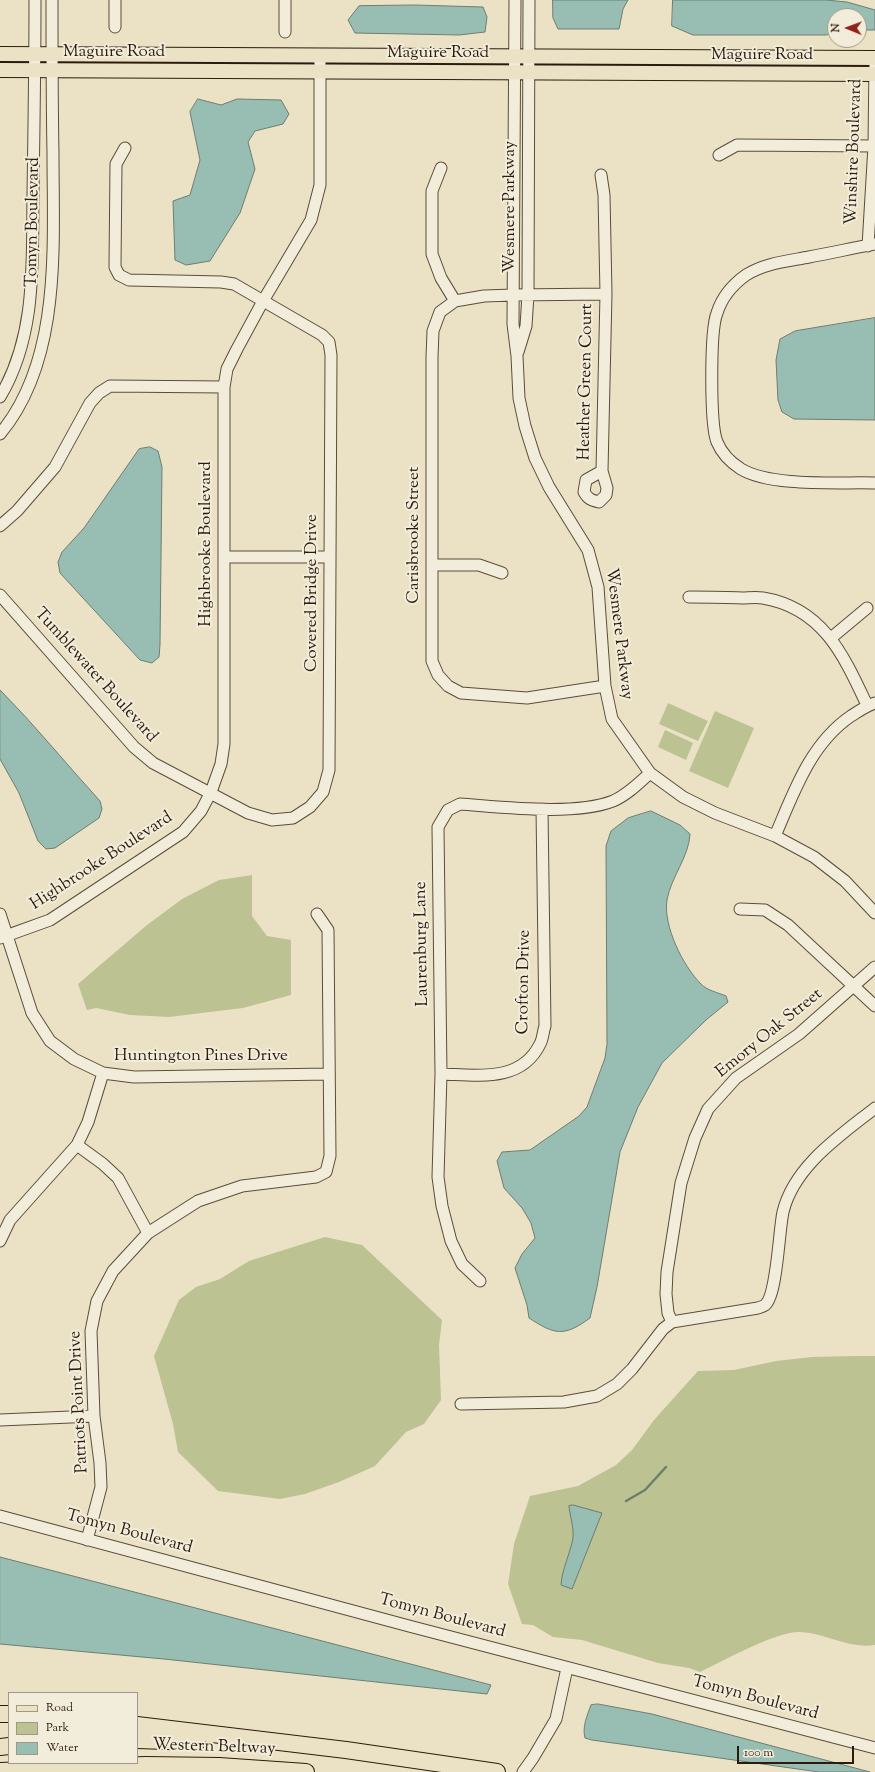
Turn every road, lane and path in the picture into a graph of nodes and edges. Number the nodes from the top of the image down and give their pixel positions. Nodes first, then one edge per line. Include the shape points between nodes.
1 (35, 0) edge
2 (52, 0) edge
3 (115, 0) edge
4 (285, 0) edge
5 (515, 0) edge
6 (529, 0) edge
7 (115, 27) dead end
8 (285, 32) dead end
9 (0, 54) edge
10 (35, 54) junction
11 (52, 54) junction
12 (320, 55) junction
13 (514, 56) junction
14 (529, 56) junction
15 (875, 59) edge
16 (0, 70) edge
17 (35, 70) junction
18 (52, 70) junction
19 (320, 71) junction
20 (514, 72) junction
21 (528, 72) junction
22 (875, 74) edge
23 (874, 146) edge
24 (125, 148) dead end
25 (719, 155) dead end
26 (441, 168) dead end
27 (600, 175) dead end
28 (872, 245) edge
29 (606, 294) junction
30 (514, 295) junction
31 (528, 295) junction
32 (263, 300) junction
33 (455, 301) junction
34 (517, 356) junction
35 (224, 387) junction
36 (0, 397) edge
37 (0, 434) edge
38 (602, 472) dead end
39 (875, 482) edge
40 (0, 526) edge
41 (224, 557) junction
42 (330, 557) junction
43 (432, 565) junction
44 (502, 573) dead end
45 (1, 596) edge
46 (689, 597) dead end
47 (867, 608) dead end
48 (831, 638) junction
49 (605, 686) junction
50 (871, 704) edge
51 (650, 773) junction
52 (211, 792) junction
53 (542, 809) junction
54 (775, 836) junction
55 (740, 909) dead end
56 (875, 913) edge
57 (0, 914) edge
58 (317, 914) dead end
59 (3, 937) edge
60 (875, 967) edge
61 (853, 987) junction
62 (875, 1006) edge
63 (103, 1073) junction
64 (330, 1074) junction
65 (441, 1074) junction
66 (875, 1108) edge
67 (77, 1146) junction
68 (148, 1233) junction
69 (0, 1241) edge
70 (480, 1281) dead end
71 (672, 1322) junction
72 (461, 1404) dead end
73 (94, 1416) junction
74 (0, 1420) edge
75 (0, 1516) edge
76 (87, 1540) junction
77 (568, 1668) junction
78 (138, 1725) edge
79 (138, 1740) edge
80 (875, 1748) edge
81 (346, 1750) junction
82 (0, 1771) edge
83 (306, 1772) edge
84 (497, 1772) edge
85 (523, 1772) edge

1 - 10 street, Tomyn Boulevard
2 - 11 street, Tomyn Boulevard
3 - 7 street
4 - 8 street
5 - 13 street, Wesmere Parkway
6 - 14 street, Wesmere Parkway
9 - 10 main road, Maguire Road
10 - 11 main road, Maguire Road
10 - 17 street, Tomyn Boulevard
11 - 12 main road, Maguire Road
11 - 18 street, Tomyn Boulevard
12 - 13 main road, Maguire Road
12 - 19 street, Highbrooke Boulevard
13 - 14 main road, Maguire Road
13 - 20 street, Wesmere Parkway
14 - 15 main road, Maguire Road
14 - 21 street, Wesmere Parkway
15 - 22 street, Winshire Boulevard
16 - 17 main road, Maguire Road
17 - 18 main road, Maguire Road
17 - 36 street, Tomyn Boulevard via 32,290 25,334 9,382
18 - 19 main road, Maguire Road
18 - 37 street, Tomyn Boulevard via 53,246 49,310 34,377 13,418
19 - 20 main road, Maguire Road
19 - 32 street, Highbrooke Boulevard via 320,185 311,220
20 - 21 main road, Maguire Road
20 - 30 street, Wesmere Parkway
21 - 22 main road, Maguire Road
21 - 31 street, Wesmere Parkway
22 - 23 street, Winshire Boulevard
23 - 25 street via 737,145
23 - 28 street, Winshire Boulevard
24 - 32 street via 116,164 115,266 119,275 129,280 234,284
26 - 33 street via 432,191 432,254 441,278
27 - 29 street, Heather Green Court via 604,195
28 - 39 street via 766,265 746,275 731,288 716,314 713,332 712,417 717,441 727,459 760,478 781,481
29 - 31 street, Carisbrooke Street
29 - 38 street, Heather Green Court
30 - 31 street, Carisbrooke Street
30 - 33 street, Carisbrooke Street via 484,296
30 - 34 street, Wesmere Parkway via 513,324
31 - 34 street, Wesmere Parkway via 526,326
32 - 35 street, Highbrooke Boulevard via 234,355
32 - 42 street, Covered Bridge Drive via 322,335 329,342 332,355
33 - 43 street, Carisbrooke Street via 440,312 433,331
34 - 49 street, Wesmere Parkway via 519,398 535,458 549,487 588,550 598,587
35 - 40 street via 110,386 90,403 55,467 17,511
35 - 41 street, Highbrooke Boulevard
41 - 42 street
41 - 52 street, Highbrooke Boulevard via 224,744 221,764
42 - 52 street, Covered Bridge Drive via 329,770 324,792 310,807 293,818 272,820 248,813
43 - 44 street via 478,565
43 - 49 street, Carisbrooke Street via 432,661 438,675 448,686 461,693 527,698
45 - 52 street, Tumblewater Boulevard via 134,747 153,763
46 - 48 street via 763,598 792,607 813,620
47 - 48 street
48 - 50 street
49 - 51 street, Wesmere Parkway via 612,718
50 - 54 street via 839,724 822,742 806,767
51 - 53 street, Laurenburg Lane via 630,791 601,805
51 - 54 street, Wesmere Parkway via 683,797 715,813
52 - 59 street, Highbrooke Boulevard via 201,811 183,832 50,920
53 - 65 street, Crofton Drive via 545,1026 540,1044 528,1061 512,1072 495,1075
53 - 65 street, Laurenburg Lane via 460,804 448,810 438,827
54 - 56 street, Wesmere Parkway via 814,857 845,881
55 - 61 street via 765,910 788,925
57 - 59 street, Huntington Pines Drive
58 - 64 street, Patriots Point Drive via 328,930
59 - 63 street, Huntington Pines Drive via 32,1012 50,1041 74,1059
60 - 61 street, Emory Oak Street
61 - 62 street
61 - 71 street, Emory Oak Street via 799,1034 736,1078 708,1109 695,1138 681,1183 667,1272 666,1294 668,1313
63 - 64 street, Huntington Pines Drive via 134,1077
63 - 67 street via 88,1122
64 - 68 street, Patriots Point Drive via 330,1156 326,1172 316,1177 242,1186 198,1201
65 - 70 street, Laurenburg Lane via 438,1177 442,1206 451,1241 462,1264
66 - 71 street via 828,1145 807,1167 792,1191 784,1211 772,1292 766,1304 758,1308
67 - 68 street via 118,1178
67 - 69 street via 10,1220
68 - 73 street, Patriots Point Drive via 113,1271 97,1301 91,1331
71 - 72 street via 663,1329 617,1384 597,1396 564,1402
73 - 74 street
73 - 76 street, Patriots Point Drive via 101,1487
75 - 76 street, Tomyn Boulevard
76 - 77 street, Tomyn Boulevard
77 - 80 street, Tomyn Boulevard
77 - 85 street via 556,1719
78 - 81 highway
79 - 81 highway via 244,1743
81 - 84 highway
82 - 83 highway, Western Beltway via 145,1765 219,1766

